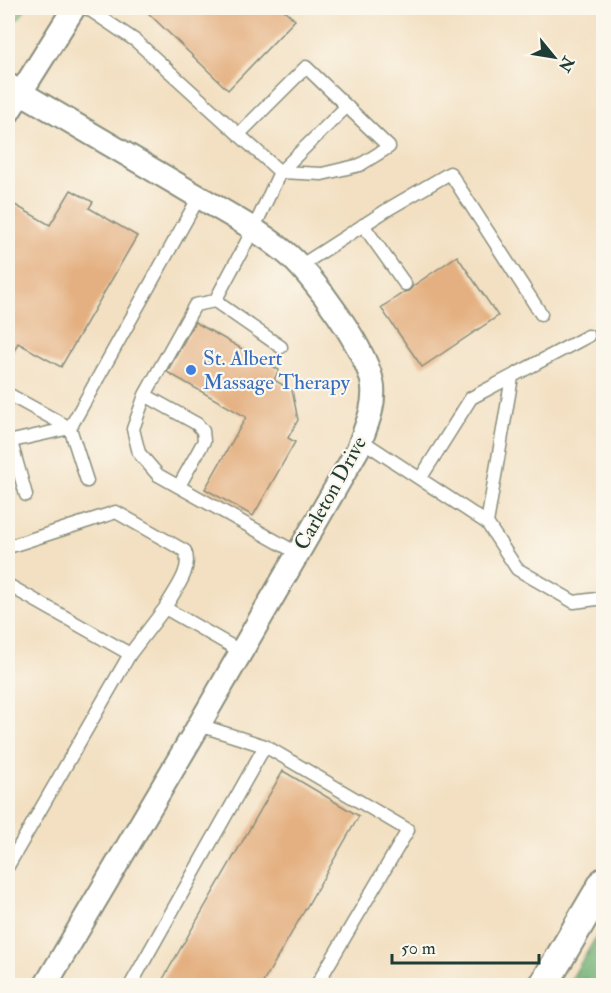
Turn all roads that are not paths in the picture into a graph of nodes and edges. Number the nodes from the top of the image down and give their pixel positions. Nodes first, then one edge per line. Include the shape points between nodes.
1 (74, 8) edge
2 (87, 8) edge
3 (13, 89) edge
4 (346, 106) junction
5 (8, 113) edge
6 (239, 134) junction
7 (280, 171) junction
8 (199, 198) junction
9 (363, 225) junction
10 (253, 230) junction
11 (300, 266) junction
12 (405, 284) dead end
13 (215, 301) junction
14 (541, 314) dead end
15 (588, 336) dead end
16 (281, 346) dead end
17 (512, 377) junction
18 (8, 394) edge
19 (145, 395) junction
20 (70, 428) junction
21 (361, 440) junction
22 (9, 442) edge
23 (420, 479) junction
24 (87, 481) dead end
25 (179, 486) junction
26 (26, 495) dead end
27 (487, 523) junction
28 (8, 547) edge
29 (297, 553) junction
30 (8, 585) edge
31 (603, 598) edge
32 (165, 608) junction
33 (240, 651) junction
34 (130, 654) junction
35 (199, 725) junction
36 (265, 746) junction
37 (8, 866) edge
38 (603, 884) edge
39 (45, 986) edge
40 (130, 986) edge
41 (316, 986) edge
42 (543, 986) edge

1 - 3 street
2 - 6 lane via 136,41
3 - 5 street
3 - 8 street, Carleton Drive
4 - 6 lane via 306,67
4 - 7 lane
4 - 7 lane via 389,147 360,165 322,174
6 - 7 lane
7 - 10 lane
8 - 10 street, Carleton Drive
8 - 20 lane
9 - 11 lane
9 - 12 lane
9 - 14 lane via 450,173
10 - 11 street, Carleton Drive
10 - 13 lane
11 - 21 street, Carleton Drive via 355,339 367,363 373,407
13 - 16 lane
13 - 19 lane via 195,305
15 - 17 lane
17 - 23 lane via 471,399
17 - 27 lane
18 - 20 lane
19 - 25 lane via 133,429 139,453 158,475
19 - 25 lane via 203,431 204,441
20 - 22 lane
20 - 24 lane
21 - 23 lane
21 - 29 street, Carleton Drive
22 - 26 lane
23 - 27 lane
25 - 29 lane
27 - 31 lane via 517,569 574,602
28 - 32 lane via 116,512 185,551 188,566
29 - 33 street, Carleton Drive
30 - 34 lane
32 - 33 lane
32 - 34 lane
33 - 35 street, Carleton Drive
34 - 37 lane
35 - 36 lane
35 - 39 street, Carleton Drive
36 - 40 lane
36 - 41 lane via 408,830
38 - 42 street

